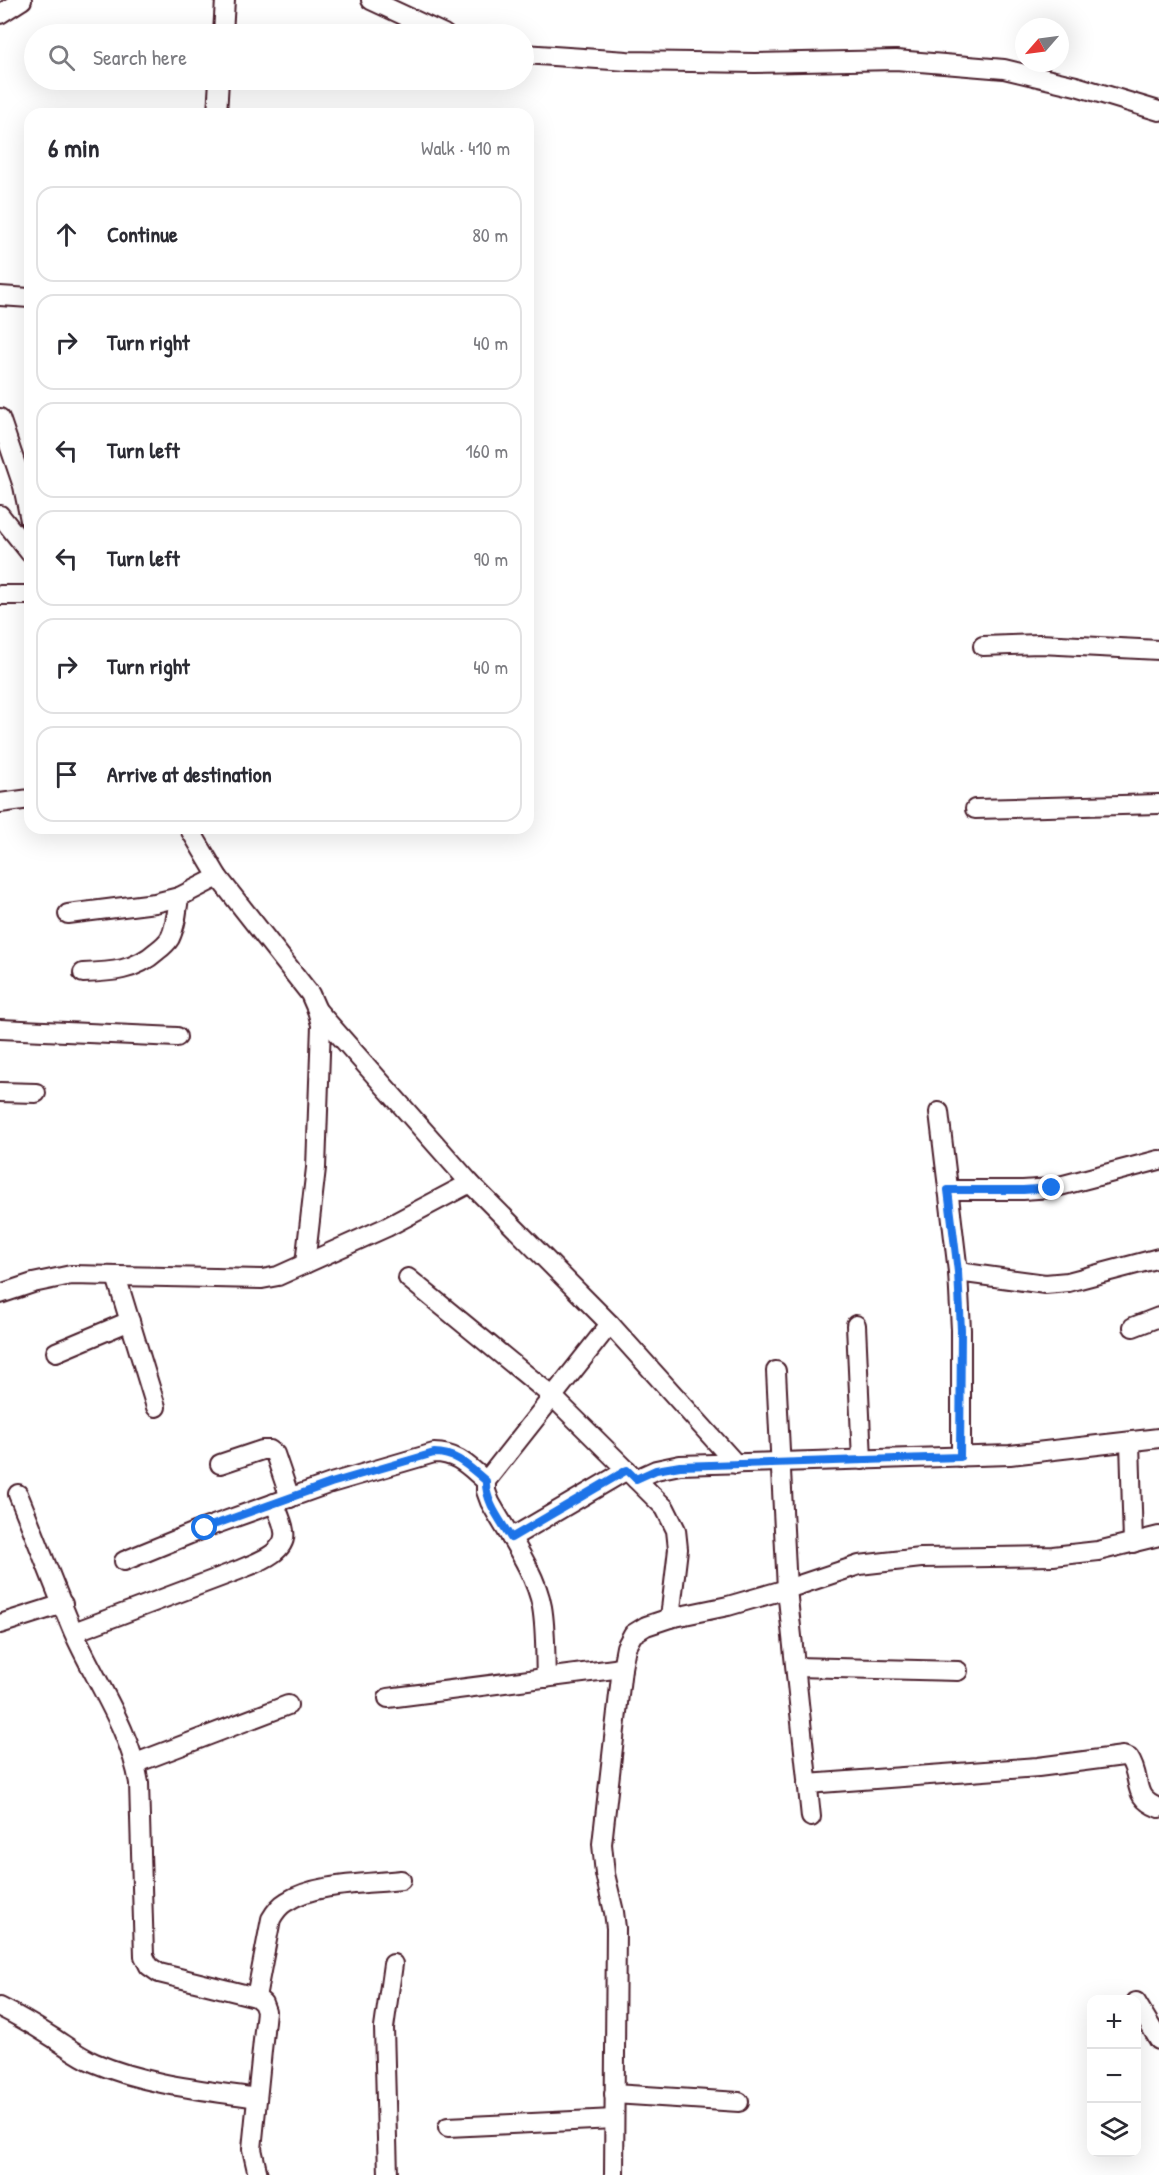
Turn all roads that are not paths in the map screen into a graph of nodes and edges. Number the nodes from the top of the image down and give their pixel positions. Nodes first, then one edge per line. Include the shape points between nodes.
1 (22, 0) edge
2 (225, 0) edge
3 (371, 0) edge
4 (0, 14) edge
5 (224, 24) edge
6 (423, 24) edge
7 (534, 55) edge
8 (218, 90) edge
9 (217, 108) edge
10 (1159, 111) edge
11 (0, 296) edge
12 (24, 298) edge
13 (0, 418) edge
14 (24, 490) edge
15 (0, 514) edge
16 (24, 545) edge
17 (0, 595) edge
18 (24, 595) edge
19 (983, 646) dead end
20 (1159, 650) edge
21 (24, 800) edge
22 (0, 803) edge
23 (1159, 804) edge
24 (975, 809) dead end
25 (193, 834) edge
26 (218, 877) junction
27 (179, 897) junction
28 (68, 914) dead end
29 (83, 973) dead end
30 (318, 1010) junction
31 (0, 1029) edge
32 (177, 1037) dead end
33 (0, 1092) edge
34 (36, 1093) dead end
35 (939, 1112) dead end
36 (1159, 1160) edge
37 (470, 1183) junction
38 (948, 1190) junction
39 (1159, 1258) edge
40 (305, 1264) junction
41 (958, 1272) junction
42 (116, 1276) junction
43 (408, 1278) dead end
44 (0, 1294) edge
45 (1159, 1317) edge
46 (130, 1321) junction
47 (610, 1324) junction
48 (856, 1325) dead end
49 (1133, 1327) dead end
50 (56, 1352) dead end
51 (776, 1371) dead end
52 (552, 1396) junction
53 (156, 1407) dead end
54 (1159, 1438) edge
55 (1130, 1442) junction
56 (960, 1457) junction
57 (862, 1460) junction
58 (780, 1462) junction
59 (220, 1464) dead end
60 (736, 1464) junction
61 (632, 1475) junction
62 (486, 1481) junction
63 (18, 1494) dead end
64 (282, 1500) junction
65 (1159, 1536) edge
66 (511, 1538) junction
67 (1133, 1543) junction
68 (124, 1561) dead end
69 (787, 1589) junction
70 (63, 1604) junction
71 (670, 1618) junction
72 (0, 1624) edge
73 (74, 1632) junction
74 (796, 1667) junction
75 (622, 1668) junction
76 (958, 1671) dead end
77 (546, 1678) junction
78 (388, 1698) dead end
79 (288, 1705) dead end
80 (136, 1763) junction
81 (807, 1784) junction
82 (1159, 1808) edge
83 (811, 1817) dead end
84 (401, 1880) dead end
85 (393, 1964) dead end
86 (256, 1997) junction
87 (0, 2007) edge
88 (1141, 2009) edge
89 (1159, 2040) edge
90 (614, 2094) junction
91 (257, 2098) junction
92 (739, 2102) dead end
93 (614, 2119) junction
94 (448, 2127) dead end
95 (258, 2175) edge
96 (387, 2175) edge
97 (614, 2175) edge

1 - 4 street
2 - 5 street
3 - 6 street
7 - 10 street via 743,63 896,60 1004,69
8 - 9 street
11 - 12 street
13 - 14 street
15 - 16 street
17 - 18 street
19 - 20 street via 1040,644
21 - 22 street
23 - 24 street
25 - 26 street
26 - 27 street
26 - 30 street
27 - 28 street
27 - 29 street via 169,940 156,953 115,972
30 - 37 street
30 - 40 street via 321,1025 316,1168
31 - 32 street
33 - 34 street
35 - 38 street
36 - 38 street via 1052,1188
37 - 40 street
37 - 47 street
38 - 41 street
39 - 41 street via 1068,1282 1045,1284
40 - 42 street via 262,1279
41 - 56 street
42 - 44 street via 71,1275
42 - 46 street
43 - 52 street
45 - 49 street
46 - 50 street
46 - 53 street
47 - 52 street
47 - 60 street
48 - 57 street
51 - 58 street
52 - 61 street
52 - 62 street
54 - 55 street
55 - 56 street
55 - 67 street
56 - 57 street
57 - 58 street
58 - 60 street
58 - 69 street
59 - 64 street via 270,1450 275,1454
60 - 61 street via 669,1467
61 - 66 street
61 - 71 street via 665,1508 676,1530 678,1549
62 - 64 street via 458,1458 434,1453
62 - 66 street via 490,1502
63 - 70 street
64 - 68 street
64 - 73 street via 284,1539 265,1558
65 - 67 street
66 - 77 street via 542,1608
67 - 69 street via 1053,1556 921,1558 859,1565
69 - 71 street
69 - 74 street
70 - 72 street
70 - 73 street
71 - 75 street via 633,1634
73 - 80 street
74 - 76 street
74 - 81 street
75 - 77 street
75 - 90 street via 602,1844 614,1912
77 - 78 street
79 - 80 street
80 - 86 street via 142,1938 148,1966 159,1973
81 - 82 street via 1038,1767 1123,1756 1134,1765 1139,1793 1147,1803
81 - 83 street
84 - 86 street via 323,1889 286,1901 271,1919
85 - 96 street via 384,2028
86 - 91 street via 264,2003 266,2011
87 - 91 street via 73,2052 120,2073 167,2085
88 - 89 street
90 - 92 street
90 - 93 street
91 - 95 street via 252,2149
93 - 94 street
93 - 97 street

